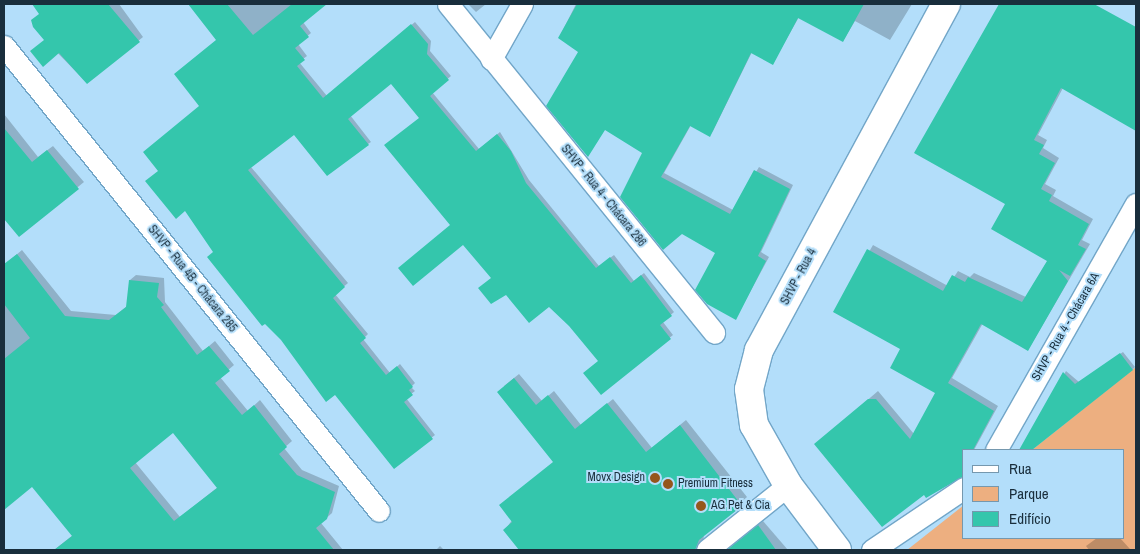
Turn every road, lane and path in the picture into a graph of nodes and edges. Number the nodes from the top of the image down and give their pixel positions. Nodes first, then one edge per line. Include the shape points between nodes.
1 (448, 4) edge
2 (522, 4) edge
3 (946, 4) edge
4 (4, 46) edge
5 (491, 59) junction
6 (1136, 204) edge
7 (714, 334) dead end
8 (997, 449) edge
9 (788, 485) junction
10 (962, 489) edge
11 (379, 511) dead end
12 (707, 550) edge
13 (837, 550) edge
14 (872, 550) edge

1 - 5 street, SHVP - Rua 4 - Chácara 286
2 - 5 street
3 - 9 street, SHVP - Rua 4 via 759,350 749,408
4 - 11 street, SHVP - Rua 4B - Chácara 285
5 - 7 street, SHVP - Rua 4 - Chácara 286
6 - 8 street, SHVP - Rua 4 - Chácara 6A
9 - 12 street
9 - 13 street, SHVP - Rua 4
10 - 14 street

